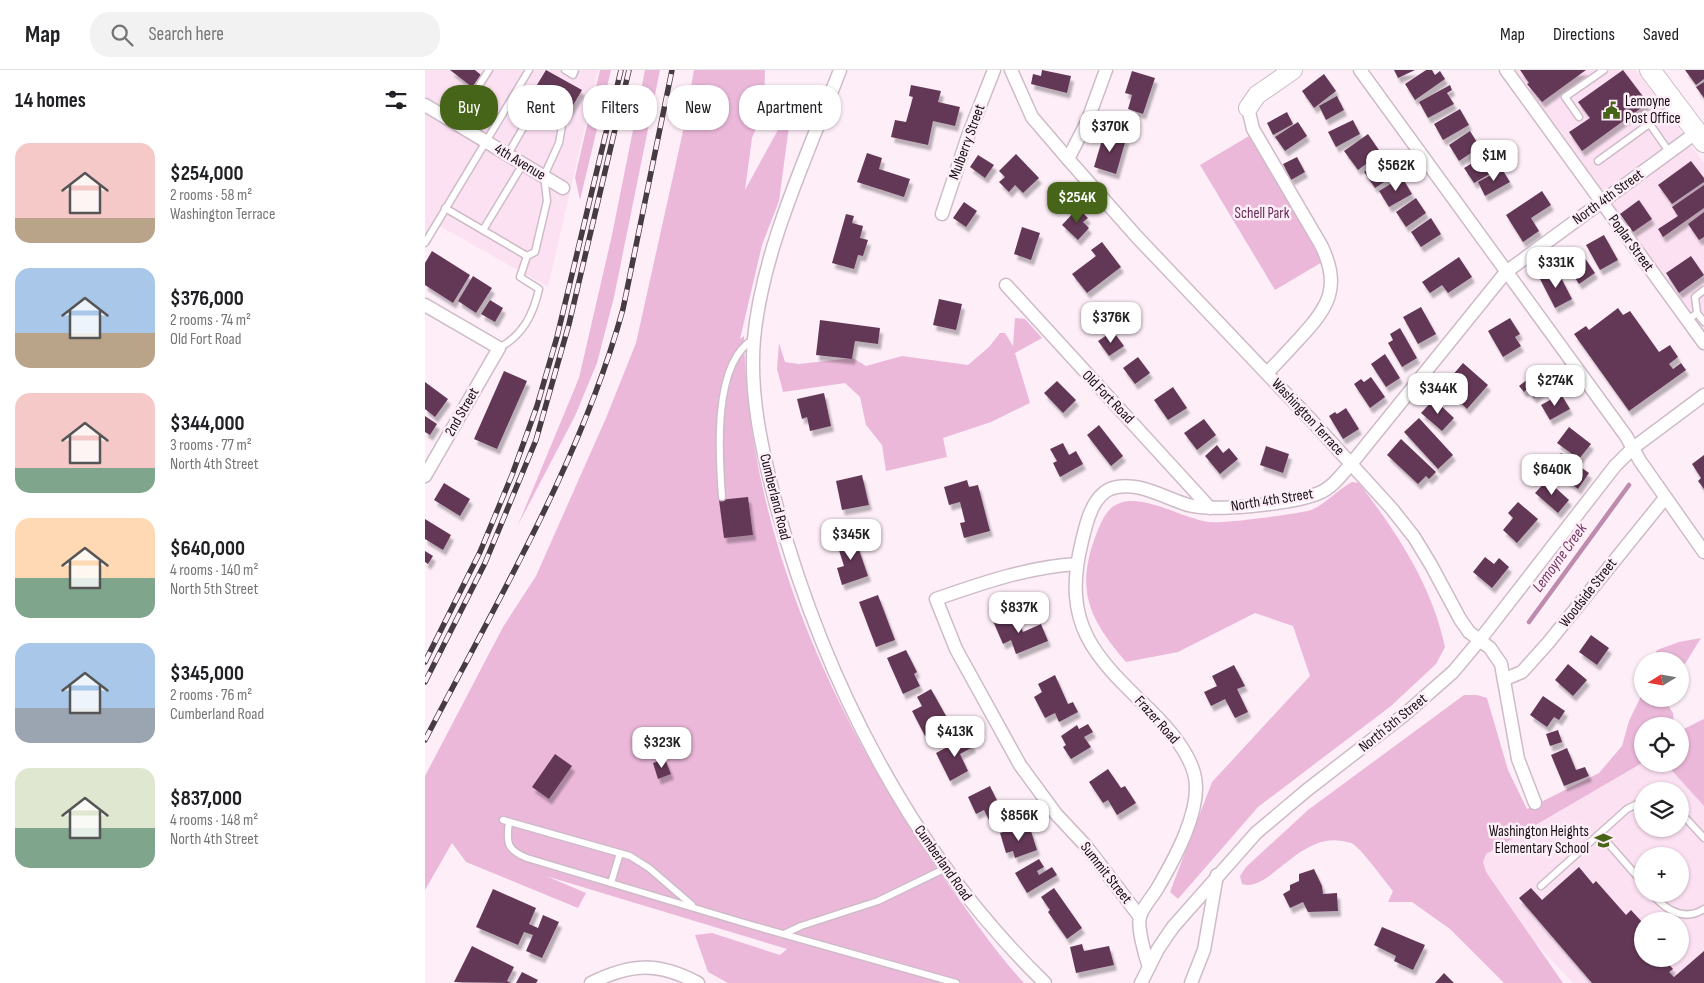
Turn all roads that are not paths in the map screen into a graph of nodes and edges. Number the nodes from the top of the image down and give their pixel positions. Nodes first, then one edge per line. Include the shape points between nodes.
1 (489, 70) edge
2 (529, 70) edge
3 (565, 70) edge
4 (575, 70) edge
5 (840, 70) edge
6 (995, 70) edge
7 (1011, 70) edge
8 (1106, 70) edge
9 (1293, 70) edge
10 (1360, 70) edge
11 (1506, 70) edge
12 (1604, 70) edge
13 (1650, 70) edge
14 (480, 84) dead end
15 (425, 105) edge
16 (1676, 105) junction
17 (1248, 108) joint
18 (1579, 117) dead end
19 (1649, 124) junction
20 (1701, 137) edge
21 (485, 141) junction
22 (1670, 152) junction
23 (508, 154) junction
24 (1068, 159) junction
25 (1598, 160) dead end
26 (523, 164) junction
27 (544, 176) junction
28 (563, 188) dead end
29 (1601, 203) junction
30 (445, 208) junction
31 (942, 214) dead end
32 (483, 230) junction
33 (425, 242) edge
34 (527, 256) junction
35 (1505, 272) junction
36 (1006, 285) dead end
37 (1704, 290) edge
38 (425, 305) edge
39 (1692, 316) junction
40 (1704, 322) edge
41 (754, 340) junction
42 (1704, 343) edge
43 (499, 348) junction
44 (1267, 373) junction
45 (1704, 396) edge
46 (1633, 448) junction
47 (1351, 464) junction
48 (425, 476) edge
49 (722, 497) dead end
50 (1665, 498) junction
51 (1210, 508) junction
52 (1704, 552) edge
53 (1077, 564) junction
54 (1479, 641) junction
55 (1505, 679) junction
56 (1535, 803) dead end
57 (1634, 806) edge
58 (1689, 822) edge
59 (1600, 834) junction
60 (1704, 838) edge
61 (620, 853) junction
62 (946, 868) junction
63 (1634, 873) edge
64 (1217, 875) junction
65 (611, 883) junction
66 (1541, 886) dead end
67 (1659, 902) edge
68 (1704, 909) edge
69 (698, 910) junction
70 (1140, 917) junction
71 (784, 934) junction
72 (1149, 967) junction
73 (591, 983) edge
74 (697, 983) edge
75 (955, 983) edge
76 (1045, 983) edge
77 (1141, 983) edge
78 (1191, 983) edge

1 - 14 lane
2 - 21 lane
3 - 4 lane via 573,75
5 - 41 street, Cumberland Road via 780,230 766,274
6 - 31 street, Mulberry Street via 968,136
7 - 24 street, Washington Terrace via 1032,117
8 - 24 street via 1087,122
9 - 17 street via 1257,95
10 - 35 street
11 - 29 street, Poplar Street
12 - 18 lane via 1565,98
13 - 16 main road
15 - 21 street, 4th Avenue
16 - 19 lane
16 - 20 main road
17 - 44 street via 1253,129 1321,246 1329,261 1332,277 1331,291 1318,319
19 - 22 lane
19 - 25 lane
20 - 22 street, North 4th Street
21 - 23 street, 4th Avenue
21 - 30 lane
22 - 29 street, North 4th Street
23 - 26 street, 4th Avenue
23 - 27 lane via 534,109 561,126 559,143
24 - 44 street, Washington Terrace via 1143,244
26 - 27 street, 4th Avenue
26 - 32 lane
27 - 28 street, 4th Avenue
27 - 34 lane via 547,202 535,252
29 - 35 street, North 4th Street
29 - 39 street, Poplar Street
30 - 32 lane
30 - 33 lane
32 - 34 lane
34 - 43 lane via 520,277 539,288 536,301 514,340
35 - 46 street
35 - 47 street, North 4th Street
36 - 51 street, Old Fort Road
37 - 39 lane via 1695,297
38 - 43 street
39 - 40 lane
39 - 42 street, Poplar Street
41 - 49 lane via 741,350 727,380 720,435
41 - 62 street, Cumberland Road via 753,368 764,453 784,534 814,620 864,734 913,820
43 - 48 street, 2nd Street
44 - 47 street, Washington Terrace
45 - 46 street, North 5th Street
46 - 50 street
46 - 54 street, North 5th Street via 1615,466
47 - 51 street, North 4th Street via 1318,494 1293,500
47 - 54 street, Washington Terrace via 1413,537 1460,619
50 - 52 street
50 - 55 street, Woodside Street via 1549,643 1522,672
51 - 53 street, North 4th Street via 1185,504 1142,488 1112,489 1092,510
53 - 70 street, Frazer Road via 1077,599 1089,643 1119,680 1174,736 1189,760 1196,784 1190,819 1173,860
53 - 70 street, Summit Street via 1049,566 937,599 956,648 1020,765
54 - 55 street, Washington Terrace via 1497,657
54 - 64 street, North 5th Street via 1453,672 1256,833
55 - 56 street, Washington Terrace via 1518,760
57 - 59 lane
58 - 60 lane
59 - 63 lane
59 - 66 lane
61 - 65 lane
61 - 65 lane via 506,821 509,846 520,854
61 - 69 lane via 649,868
62 - 71 lane via 877,901
62 - 76 street, Cumberland Road via 974,908
64 - 72 street, North 5th Street via 1173,927
64 - 78 street via 1204,950
65 - 69 lane
67 - 68 lane via 1680,914 1696,914
69 - 71 lane
70 - 72 street
71 - 75 lane
72 - 77 street, North 5th Street
73 - 74 street via 609,974 638,967 667,970

